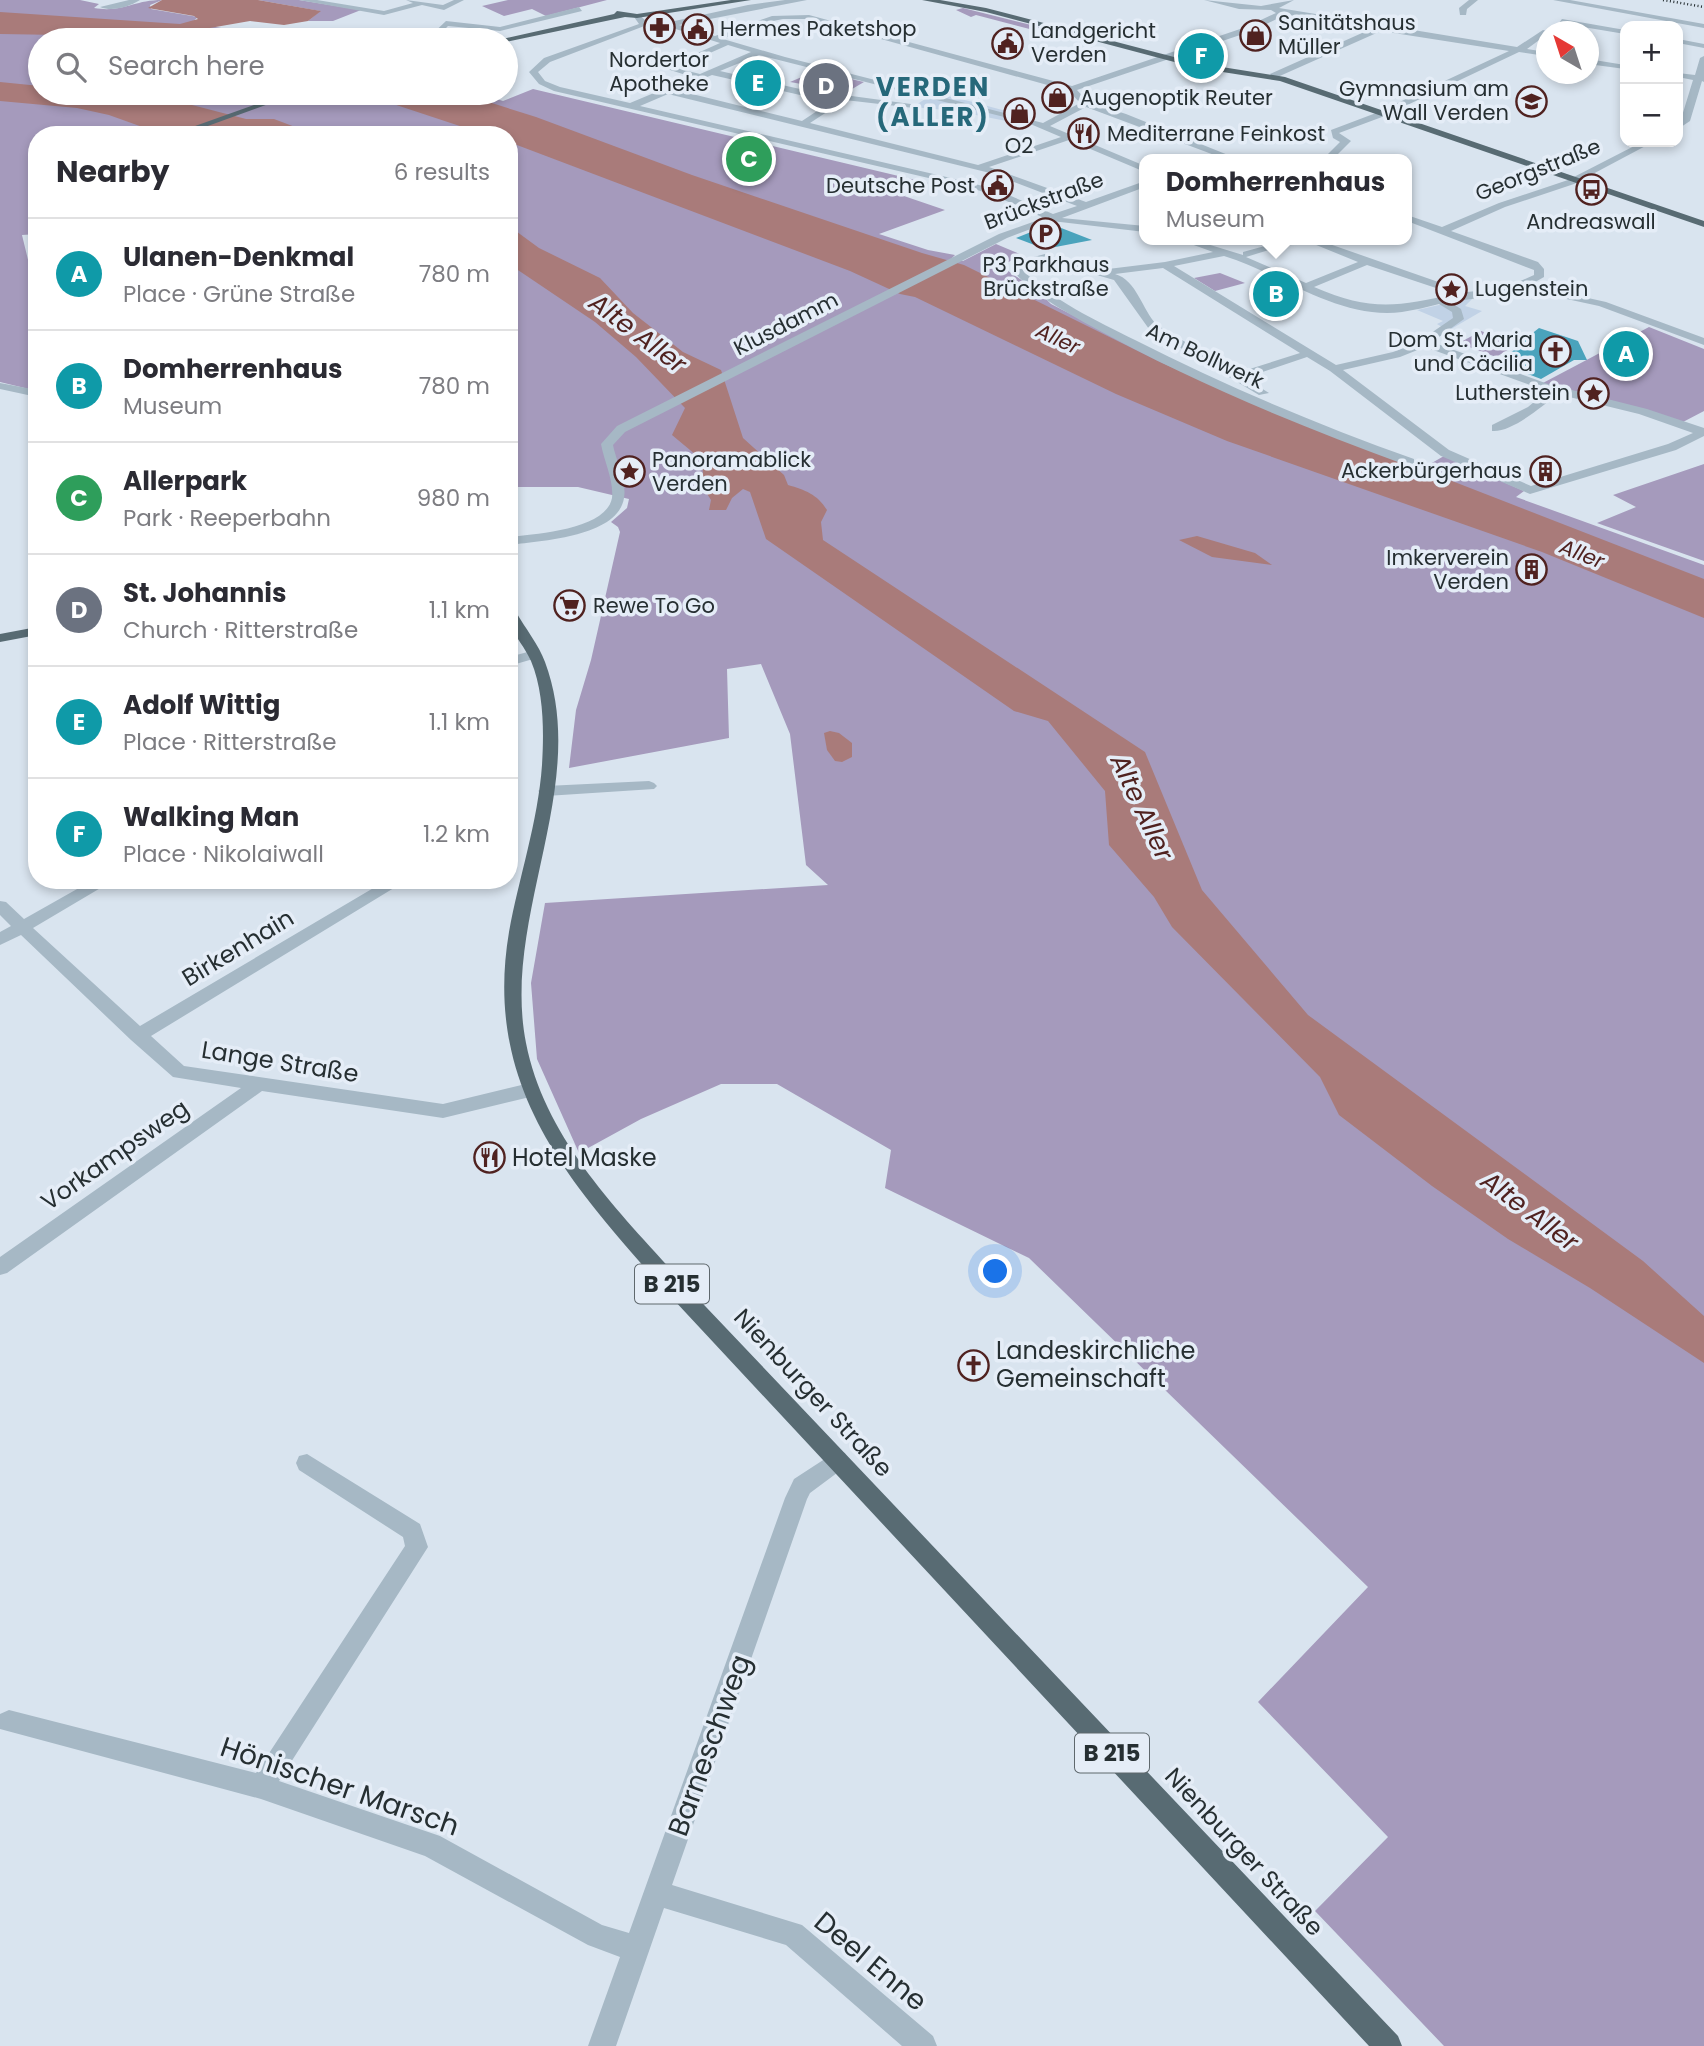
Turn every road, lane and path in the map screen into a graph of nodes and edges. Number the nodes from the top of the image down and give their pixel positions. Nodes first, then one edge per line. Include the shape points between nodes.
1 (136, 0) edge
2 (303, 0) edge
3 (409, 0) edge
4 (460, 0) edge
5 (747, 0) edge
6 (803, 0) edge
7 (926, 0) edge
8 (974, 0) edge
9 (1208, 0) edge
10 (1290, 0) edge
11 (1474, 0) edge
12 (1557, 0) edge
13 (419, 4) junction
14 (961, 5) junction
15 (1586, 5) junction
16 (104, 7) dead end
17 (444, 8) junction
18 (695, 8) junction
19 (1273, 8) junction
20 (579, 9) dead end
21 (619, 11) junction
22 (646, 13) junction
23 (1282, 13) junction
24 (1463, 13) dead end
25 (1562, 21) edge
26 (446, 23) junction
27 (583, 23) junction
28 (668, 25) junction
29 (1704, 26) edge
30 (1599, 27) edge
31 (441, 28) edge
32 (491, 28) edge
33 (504, 28) edge
34 (1380, 28) junction
35 (1620, 31) edge
36 (518, 37) edge
37 (718, 38) junction
38 (1536, 39) edge
39 (729, 42) junction
40 (1683, 42) edge
41 (1704, 46) edge
42 (1519, 50) junction
43 (758, 52) junction
44 (1536, 53) edge
45 (1168, 57) junction
46 (1704, 58) edge
47 (1599, 62) edge
48 (1620, 65) edge
49 (712, 72) junction
50 (1273, 76) junction
51 (1683, 76) edge
52 (701, 77) junction
53 (1701, 79) edge
54 (1072, 89) junction
55 (668, 91) junction
56 (842, 99) junction
57 (1085, 104) junction
58 (260, 105) edge
59 (914, 105) dead end
60 (632, 106) junction
61 (1689, 108) junction
62 (1704, 111) edge
63 (1384, 113) junction
64 (805, 123) junction
65 (1683, 123) edge
66 (200, 126) edge
67 (1043, 126) junction
68 (1070, 137) junction
69 (1638, 147) edge
70 (1220, 154) edge
71 (1333, 154) edge
72 (1139, 166) edge
73 (980, 167) junction
74 (1576, 179) junction
75 (1139, 186) edge
76 (1084, 205) junction
77 (1048, 217) junction
78 (1412, 220) edge
79 (1704, 225) edge
80 (1139, 229) edge
81 (1442, 231) junction
82 (1202, 245) edge
83 (1279, 245) edge
84 (1322, 245) edge
85 (1226, 252) junction
86 (1247, 254) dead end
87 (959, 259) joint
88 (1367, 262) junction
89 (1165, 265) junction
90 (1103, 272) junction
91 (1539, 277) junction
92 (1523, 286) junction
93 (1305, 287) junction
94 (1466, 295) junction
95 (1442, 301) junction
96 (1602, 304) junction
97 (1704, 342) edge
98 (1425, 343) junction
99 (1310, 354) junction
100 (1334, 369) junction
101 (1236, 377) junction
102 (0, 386) edge
103 (1556, 389) junction
104 (28, 392) edge
105 (1264, 393) dead end
106 (1496, 428) dead end
107 (1703, 432) edge
108 (1410, 462) dead end
109 (518, 539) edge
110 (518, 627) edge
111 (28, 633) edge
112 (0, 638) edge
113 (535, 654) junction
114 (518, 659) edge
115 (649, 786) dead end
116 (546, 791) junction
117 (89, 889) edge
118 (384, 889) edge
119 (0, 906) edge
120 (23, 925) junction
121 (0, 939) edge
122 (137, 1036) junction
123 (259, 1084) junction
124 (530, 1090) junction
125 (0, 1267) edge
126 (837, 1460) junction
127 (307, 1463) dead end
128 (9, 1723) dead end
129 (261, 1787) junction
130 (655, 1893) junction
131 (635, 1948) junction
132 (602, 2046) edge
133 (923, 2046) edge
134 (1388, 2046) edge

1 - 16 street
2 - 13 street via 384,13
3 - 13 street
4 - 17 street
5 - 18 main road
6 - 28 street
7 - 14 main road
8 - 14 main road
9 - 19 street
10 - 19 street
11 - 24 street
12 - 15 street
13 - 17 street
14 - 45 main road
15 - 25 street
15 - 29 street
17 - 26 street
18 - 22 main road
18 - 22 main road
19 - 23 street
20 - 33 street
21 - 22 main road
21 - 22 main road via 633,5
21 - 27 main road
21 - 27 main road
22 - 28 street
22 - 60 street via 642,26 551,58 533,72 539,81 555,88
23 - 34 street
23 - 45 street
26 - 31 street
26 - 32 street
27 - 36 main road
28 - 37 street
30 - 35 street
34 - 42 street
34 - 50 street
37 - 39 street
37 - 54 street via 760,19 790,15
38 - 42 street
39 - 43 street
39 - 52 street via 668,68
40 - 41 street
42 - 44 street
42 - 63 street
43 - 49 street
43 - 67 street
45 - 50 main road
45 - 54 street
46 - 53 street
47 - 48 street
49 - 52 street
49 - 56 street
50 - 63 main road
51 - 53 street
52 - 55 street
53 - 61 street
54 - 57 street
55 - 60 street
55 - 64 street
56 - 59 street
56 - 64 street
57 - 67 street
57 - 70 street
58 - 66 main road
60 - 77 street via 952,180 994,192
61 - 62 street
61 - 65 street
63 - 71 street via 1334,132 1346,141
63 - 74 main road
64 - 73 street
67 - 68 street
68 - 72 street
68 - 73 street
69 - 74 street, Georgstraße
73 - 76 street
74 - 79 main road
74 - 81 street, Georgstraße
75 - 76 street, Brückstraße
76 - 77 street, Brückstraße
77 - 80 street
77 - 87 street, Brückstraße
78 - 81 street
81 - 91 street via 1534,264
82 - 85 street
83 - 86 street
84 - 88 street
85 - 89 street
85 - 93 street
87 - 109 street, Klusdamm via 614,434 607,444 618,498 610,514 587,527
88 - 93 street
88 - 94 street
89 - 90 street
89 - 99 street
90 - 101 street via 1118,278 1153,327
90 - 108 street, Am Bollwerk via 1045,257 1019,264 1017,269 1089,320 1235,393
91 - 92 street
91 - 96 street
92 - 94 street
92 - 96 street
93 - 95 street via 1364,308 1391,310
94 - 95 street
95 - 98 street via 1457,311 1459,319
96 - 97 street
98 - 100 street via 1396,355
98 - 103 street
99 - 100 street
99 - 101 street
100 - 107 street via 1445,453 1530,490 1672,447
101 - 105 street
102 - 104 street
103 - 106 street via 1532,409
103 - 107 street
110 - 113 main road, Nienburger Straße / B 215
111 - 112 main road
113 - 114 street
113 - 116 main road, Nienburger Straße / B 215 via 552,736
115 - 116 street
116 - 124 main road, Nienburger Straße / B 215 via 517,929 512,983 516,1042
117 - 120 street
118 - 122 street, Birkenhain
119 - 120 street, Lange Straße
120 - 121 street
120 - 122 street, Lange Straße
122 - 123 street, Lange Straße via 179,1072
123 - 124 street, Lange Straße via 443,1111
123 - 125 street, Vorkampsweg
124 - 126 main road, Nienburger Straße / B 215 via 548,1128 611,1216
126 - 130 street, Barneschweg via 802,1486 796,1498
126 - 134 main road, Nienburger Straße / B 215
127 - 129 street via 412,1531 417,1547
128 - 129 street, Hönischer Marsch
129 - 131 street, Hönischer Marsch via 431,1845 597,1936
130 - 131 street, Barneschweg
130 - 133 street, Deel Enne via 793,1934
131 - 132 street, Barneschweg

